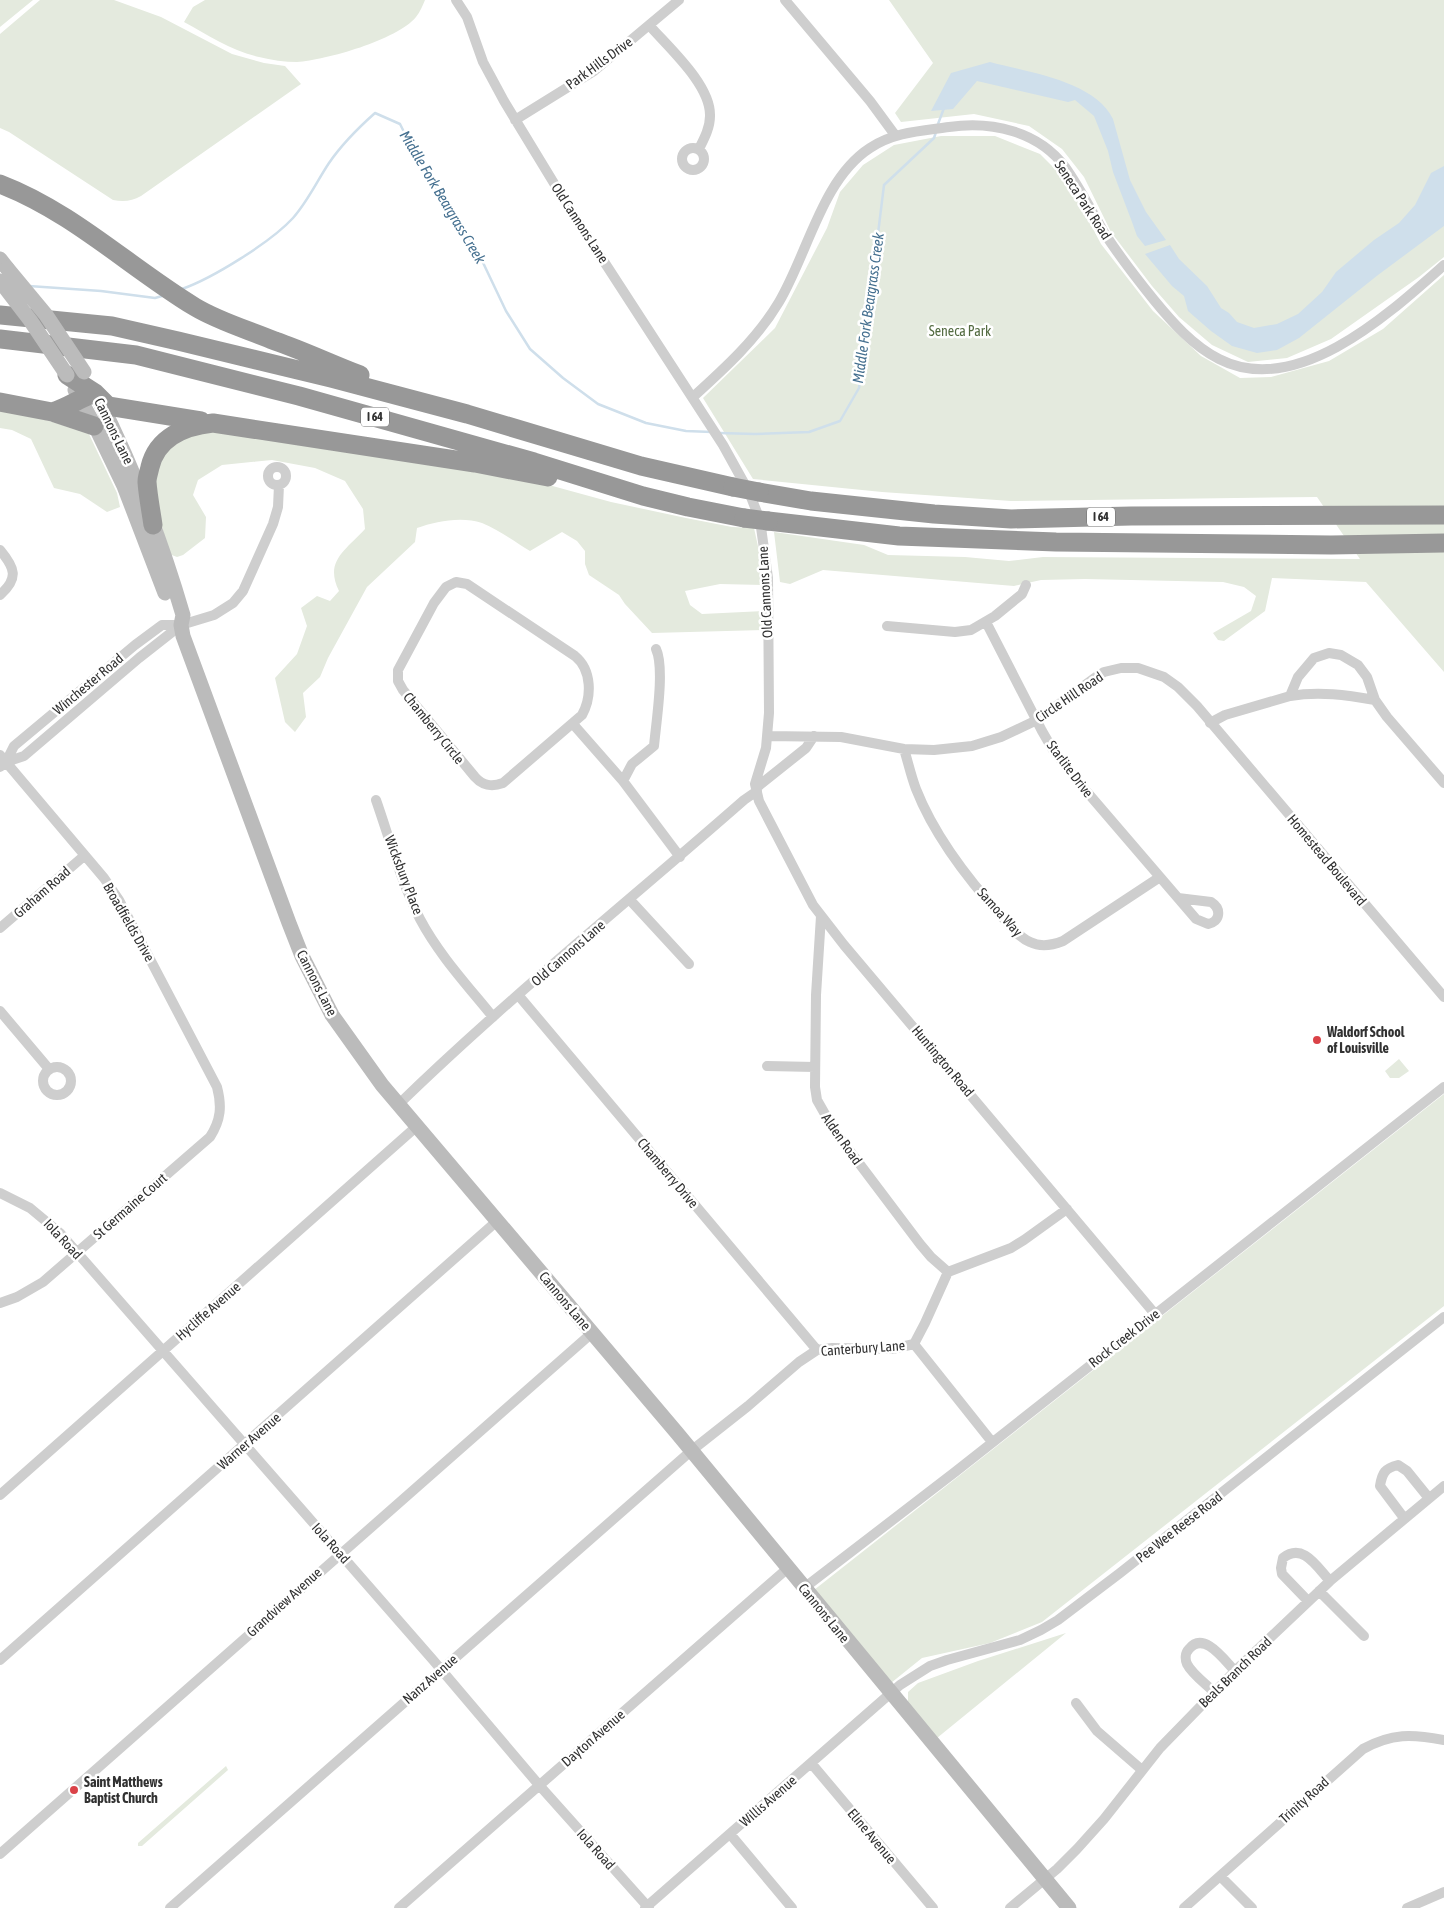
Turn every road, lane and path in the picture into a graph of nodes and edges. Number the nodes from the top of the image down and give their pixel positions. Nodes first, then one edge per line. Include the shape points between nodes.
1 (679, 0) edge
2 (786, 0) edge
3 (458, 1) edge
4 (649, 25) junction
5 (515, 120) junction
6 (900, 134) junction
7 (699, 149) dead end
8 (0, 184) edge
9 (4, 263) edge
10 (1444, 265) edge
11 (0, 281) edge
12 (0, 315) edge
13 (0, 339) edge
14 (75, 374) junction
15 (87, 396) junction
16 (692, 397) junction
17 (0, 402) edge
18 (52, 412) junction
19 (466, 414) junction
20 (213, 423) junction
21 (94, 426) junction
22 (279, 485) dead end
23 (642, 496) junction
24 (1444, 515) edge
25 (150, 528) junction
26 (1444, 543) edge
27 (0, 550) edge
28 (1026, 585) dead end
29 (0, 595) edge
30 (986, 622) junction
31 (181, 625) junction
32 (887, 626) dead end
33 (656, 650) dead end
34 (112, 664) junction
35 (121, 673) junction
36 (1290, 696) junction
37 (1375, 700) junction
38 (66, 703) junction
39 (75, 712) junction
40 (1037, 720) junction
41 (572, 724) junction
42 (1210, 724) junction
43 (767, 736) junction
44 (814, 736) junction
45 (904, 749) junction
46 (2, 761) edge
47 (623, 781) junction
48 (1444, 783) edge
49 (756, 790) junction
50 (376, 800) dead end
51 (84, 856) junction
52 (680, 857) junction
53 (1160, 877) junction
54 (1178, 898) dead end
55 (630, 900) junction
56 (821, 916) junction
57 (0, 928) edge
58 (689, 964) dead end
59 (519, 996) junction
60 (1444, 998) edge
61 (0, 1011) edge
62 (494, 1018) junction
63 (767, 1066) dead end
64 (815, 1067) junction
65 (49, 1070) dead end
66 (1444, 1087) edge
67 (399, 1104) junction
68 (221, 1111) joint
69 (416, 1127) junction
70 (0, 1193) edge
71 (1067, 1209) junction
72 (497, 1221) junction
73 (77, 1253) junction
74 (948, 1272) junction
75 (0, 1304) edge
76 (1155, 1314) junction
77 (1444, 1317) edge
78 (592, 1333) junction
79 (914, 1344) junction
80 (817, 1350) junction
81 (163, 1351) junction
82 (992, 1442) junction
83 (245, 1445) junction
84 (691, 1451) junction
85 (1444, 1486) edge
86 (0, 1495) edge
87 (1428, 1498) junction
88 (1404, 1518) junction
89 (340, 1553) junction
90 (788, 1568) junction
91 (1330, 1581) junction
92 (804, 1588) junction
93 (1319, 1591) junction
94 (1308, 1601) junction
95 (1364, 1636) dead end
96 (0, 1660) edge
97 (441, 1670) junction
98 (1235, 1671) junction
99 (1214, 1692) junction
100 (890, 1693) junction
101 (1076, 1703) dead end
102 (1444, 1740) edge
103 (811, 1763) junction
104 (1142, 1770) junction
105 (539, 1785) junction
106 (730, 1834) junction
107 (0, 1854) edge
108 (1220, 1876) junction
109 (1045, 1879) junction
110 (1444, 1892) edge
111 (647, 1907) edge
112 (170, 1908) edge
113 (400, 1908) edge
114 (792, 1908) edge
115 (933, 1908) edge
116 (1010, 1908) edge
117 (1069, 1908) edge
118 (1184, 1908) edge
119 (1252, 1908) edge
120 (1408, 1908) edge

1 - 4 street, Park Hills Drive
2 - 6 street
3 - 5 street, Old Cannons Lane via 483,62
4 - 5 street, Park Hills Drive via 594,71
4 - 7 street via 699,84 708,102 710,123
5 - 16 street, Old Cannons Lane
6 - 10 street, Seneca Park Road via 957,126 985,126 1009,129 1039,143 1066,168 1121,258 1166,314 1208,352 1238,366 1273,369 1317,357 1366,328
6 - 16 street, Seneca Park Road via 869,148 844,171 819,215 793,276 768,319 734,358
8 - 19 highway via 60,213 197,309
9 - 14 main road, bridge via 46,315
11 - 14 main road, bridge
12 - 19 highway, I 64 via 121,328
13 - 23 highway, I 64 via 136,355 223,376 534,462
14 - 15 highway
15 - 18 highway
15 - 20 highway via 108,406
15 - 21 main road, Cannons Lane
15 - 25 main road, Cannons Lane via 129,460
16 - 43 street, Old Cannons Lane via 749,492 761,528 768,578
17 - 18 highway
18 - 21 highway
19 - 24 highway, I 64, bridge via 641,466 811,502 1011,519
20 - 23 highway via 475,464
20 - 25 highway via 188,427 159,445 147,480
21 - 25 main road, Cannons Lane via 124,486
22 - 31 street, Winchester Road via 276,516 243,591 233,603 214,615
23 - 26 highway, I 64, bridge via 744,518 899,536 1056,542
25 - 31 main road, Cannons Lane via 183,615
27 - 29 street via 12,567 13,577
28 - 30 street via 1022,594
30 - 32 street via 960,632
30 - 40 street, Starlite Drive
31 - 34 street, Winchester Road via 162,625
31 - 35 street, Winchester Road
31 - 67 main road, Cannons Lane via 302,956 348,1039
33 - 47 street via 659,674 654,746 632,764
34 - 35 street
34 - 38 street, Winchester Road
35 - 39 street, Winchester Road
36 - 37 street via 1324,693
36 - 37 street via 1298,676 1314,658 1329,653 1341,655 1358,665 1367,677
36 - 42 street via 1225,715
37 - 48 street
38 - 39 street
38 - 46 street, Winchester Road via 14,746
39 - 46 street, Winchester Road via 24,756
40 - 42 street, Circle Hill Road via 1096,677 1130,667 1164,677 1188,697
40 - 45 street, Circle Hill Road via 972,746
40 - 53 street, Starlite Drive via 1063,764
41 - 41 street, Chamberry Circle via 503,783 490,786 475,777 398,681 398,670 403,660 446,587 456,582 467,584 582,662 587,672 588,702 582,715
41 - 47 street
42 - 60 street, Homestead Boulevard
43 - 44 street, Circle Hill Road
43 - 49 street, Old Cannons Lane
44 - 45 street, Circle Hill Road via 841,737
44 - 49 street via 806,748
45 - 53 street, Samoa Way via 916,789 956,861 1016,932 1030,943 1040,945 1063,941
46 - 51 street, Broadfields Drive
47 - 52 street
49 - 52 street, Old Cannons Lane
49 - 56 street, Huntington Road
50 - 62 street, Wicksbury Place via 421,920 445,957
51 - 57 street, Graham Road
51 - 68 street, Broadfields Drive via 104,878 128,914 218,1087
52 - 55 street, Old Cannons Lane
53 - 54 street, Starlite Drive
55 - 58 street
55 - 59 street, Old Cannons Lane
56 - 64 street, Alden Road
56 - 71 street, Huntington Road
59 - 62 street, Old Cannons Lane
59 - 80 street, Chamberry Drive
61 - 65 street
62 - 67 street, Old Cannons Lane
63 - 64 street
64 - 74 street, Alden Road via 817,1100 834,1130 920,1244
66 - 76 street, Rock Creek Drive
67 - 69 main road, Cannons Lane
68 - 73 street, St Germaine Court via 210,1137
69 - 72 main road, Cannons Lane
69 - 81 street, Hycliffe Avenue
70 - 73 street, Iola Road via 41,1216
71 - 74 street via 1010,1248
71 - 76 street, Huntington Road
72 - 78 main road, Cannons Lane
72 - 83 street, Warner Avenue
73 - 75 street, St Germaine Court via 34,1288
73 - 81 street, Iola Road
74 - 79 street, Canterbury Lane
76 - 82 street, Rock Creek Drive
77 - 100 street, Pee Wee Reese Road via 1058,1620 1020,1640 930,1666
78 - 84 main road, Cannons Lane
78 - 89 street, Grandview Avenue
79 - 80 street, Canterbury Lane via 892,1349
79 - 82 street
80 - 84 street, Canterbury Lane
81 - 83 street, Iola Road
81 - 86 street, Hycliffe Avenue
82 - 92 street, Rock Creek Drive
83 - 89 street, Iola Road
83 - 96 street, Warner Avenue
84 - 90 main road, Cannons Lane
84 - 97 street, Nanz Avenue
85 - 87 street, Beals Branch Road
87 - 88 street, Beals Branch Road
87 - 88 street via 1407,1470 1398,1465 1388,1468 1382,1475 1380,1486
88 - 91 street, Beals Branch Road
89 - 97 street, Iola Road
89 - 107 street, Grandview Avenue
90 - 92 main road, Cannons Lane
90 - 105 street, Dayton Avenue
91 - 93 street, Beals Branch Road
91 - 94 street via 1303,1553 1295,1552 1283,1558 1282,1574
92 - 100 main road, Cannons Lane
93 - 94 street, Beals Branch Road
93 - 95 street
94 - 98 street, Beals Branch Road
97 - 105 street, Iola Road
97 - 112 street, Nanz Avenue
98 - 99 street, Beals Branch Road
98 - 99 street via 1206,1644 1195,1644 1189,1649 1186,1655 1188,1665
99 - 104 street, Beals Branch Road
100 - 103 street, Willis Avenue
100 - 109 main road, Cannons Lane
101 - 104 street via 1097,1731
102 - 108 street, Trinity Road via 1397,1736 1363,1749
103 - 106 street, Willis Avenue
103 - 115 street, Eline Avenue
104 - 109 street, Beals Branch Road via 1104,1819
105 - 111 street, Iola Road
105 - 113 street, Dayton Avenue
106 - 111 street, Willis Avenue
106 - 114 street
108 - 118 street, Trinity Road
108 - 119 street
109 - 116 street, Beals Branch Road
109 - 117 main road, Cannons Lane
110 - 120 street

